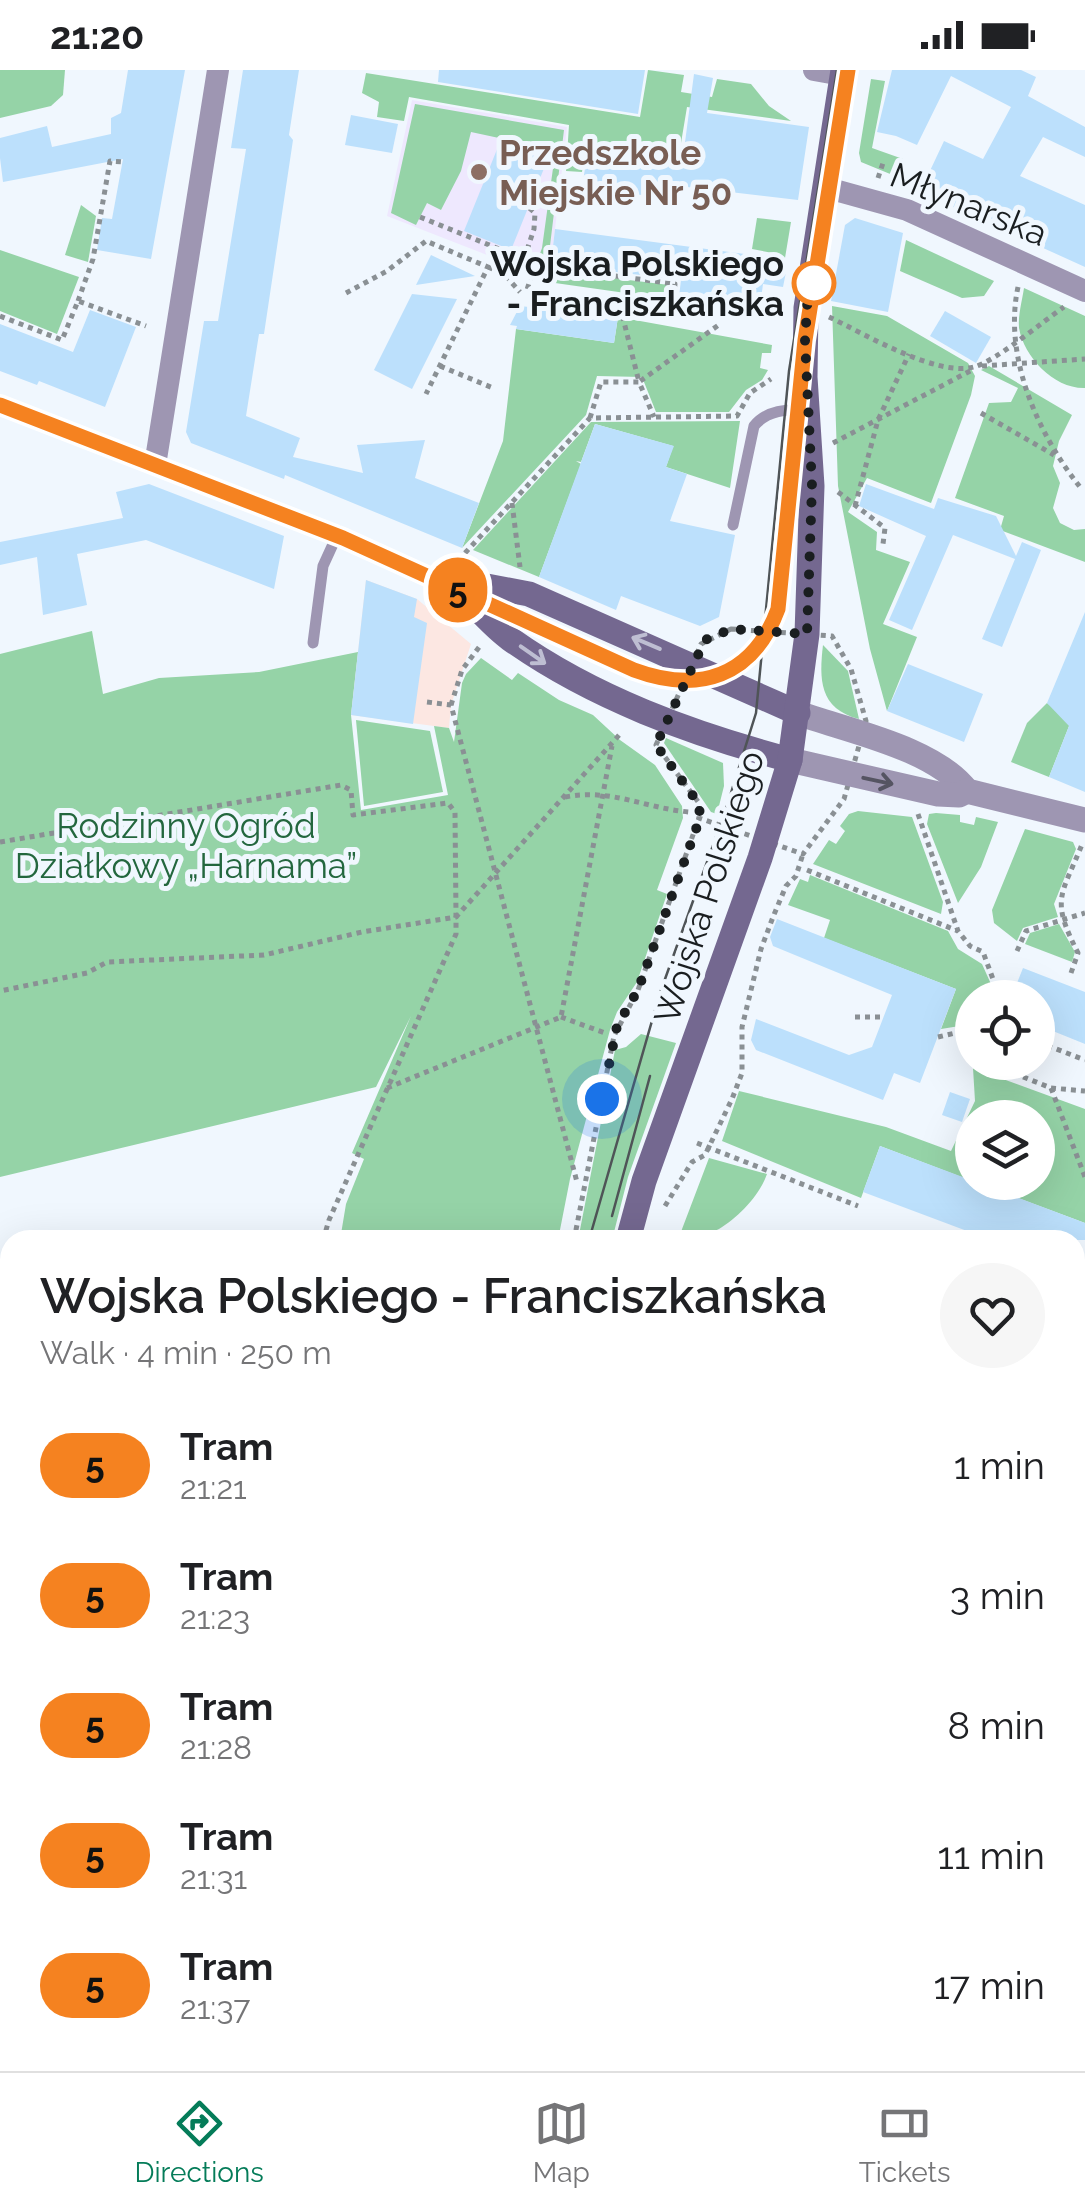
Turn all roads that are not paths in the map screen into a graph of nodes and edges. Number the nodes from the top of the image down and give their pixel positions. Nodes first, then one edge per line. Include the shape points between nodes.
1 (218, 70) edge
2 (814, 70) edge
3 (843, 72) edge
4 (824, 187) junction
5 (1078, 297) edge
6 (807, 410) junction
7 (156, 459) dead end
8 (732, 525) dead end
9 (340, 530) dead end
10 (313, 642) dead end
11 (798, 713) junction
12 (790, 760) junction
13 (967, 791) junction
14 (1084, 830) edge
15 (631, 1230) edge

1 - 7 street
2 - 3 street
3 - 4 main road, Wojska Polskiego
4 - 5 street, Młynarska via 907,210
4 - 6 main road, Wojska Polskiego via 806,308
6 - 8 lane via 776,412 754,426
6 - 11 main road, Wojska Polskiego via 812,473
9 - 10 lane via 323,566
11 - 12 main road, Wojska Polskiego
11 -> 12 main road via 528,594 442,577 505,636 554,668 667,720
11 - 13 street via 934,762
12 -> 13 street via 938,794
12 - 15 main road, Wojska Polskiego
13 - 14 street

